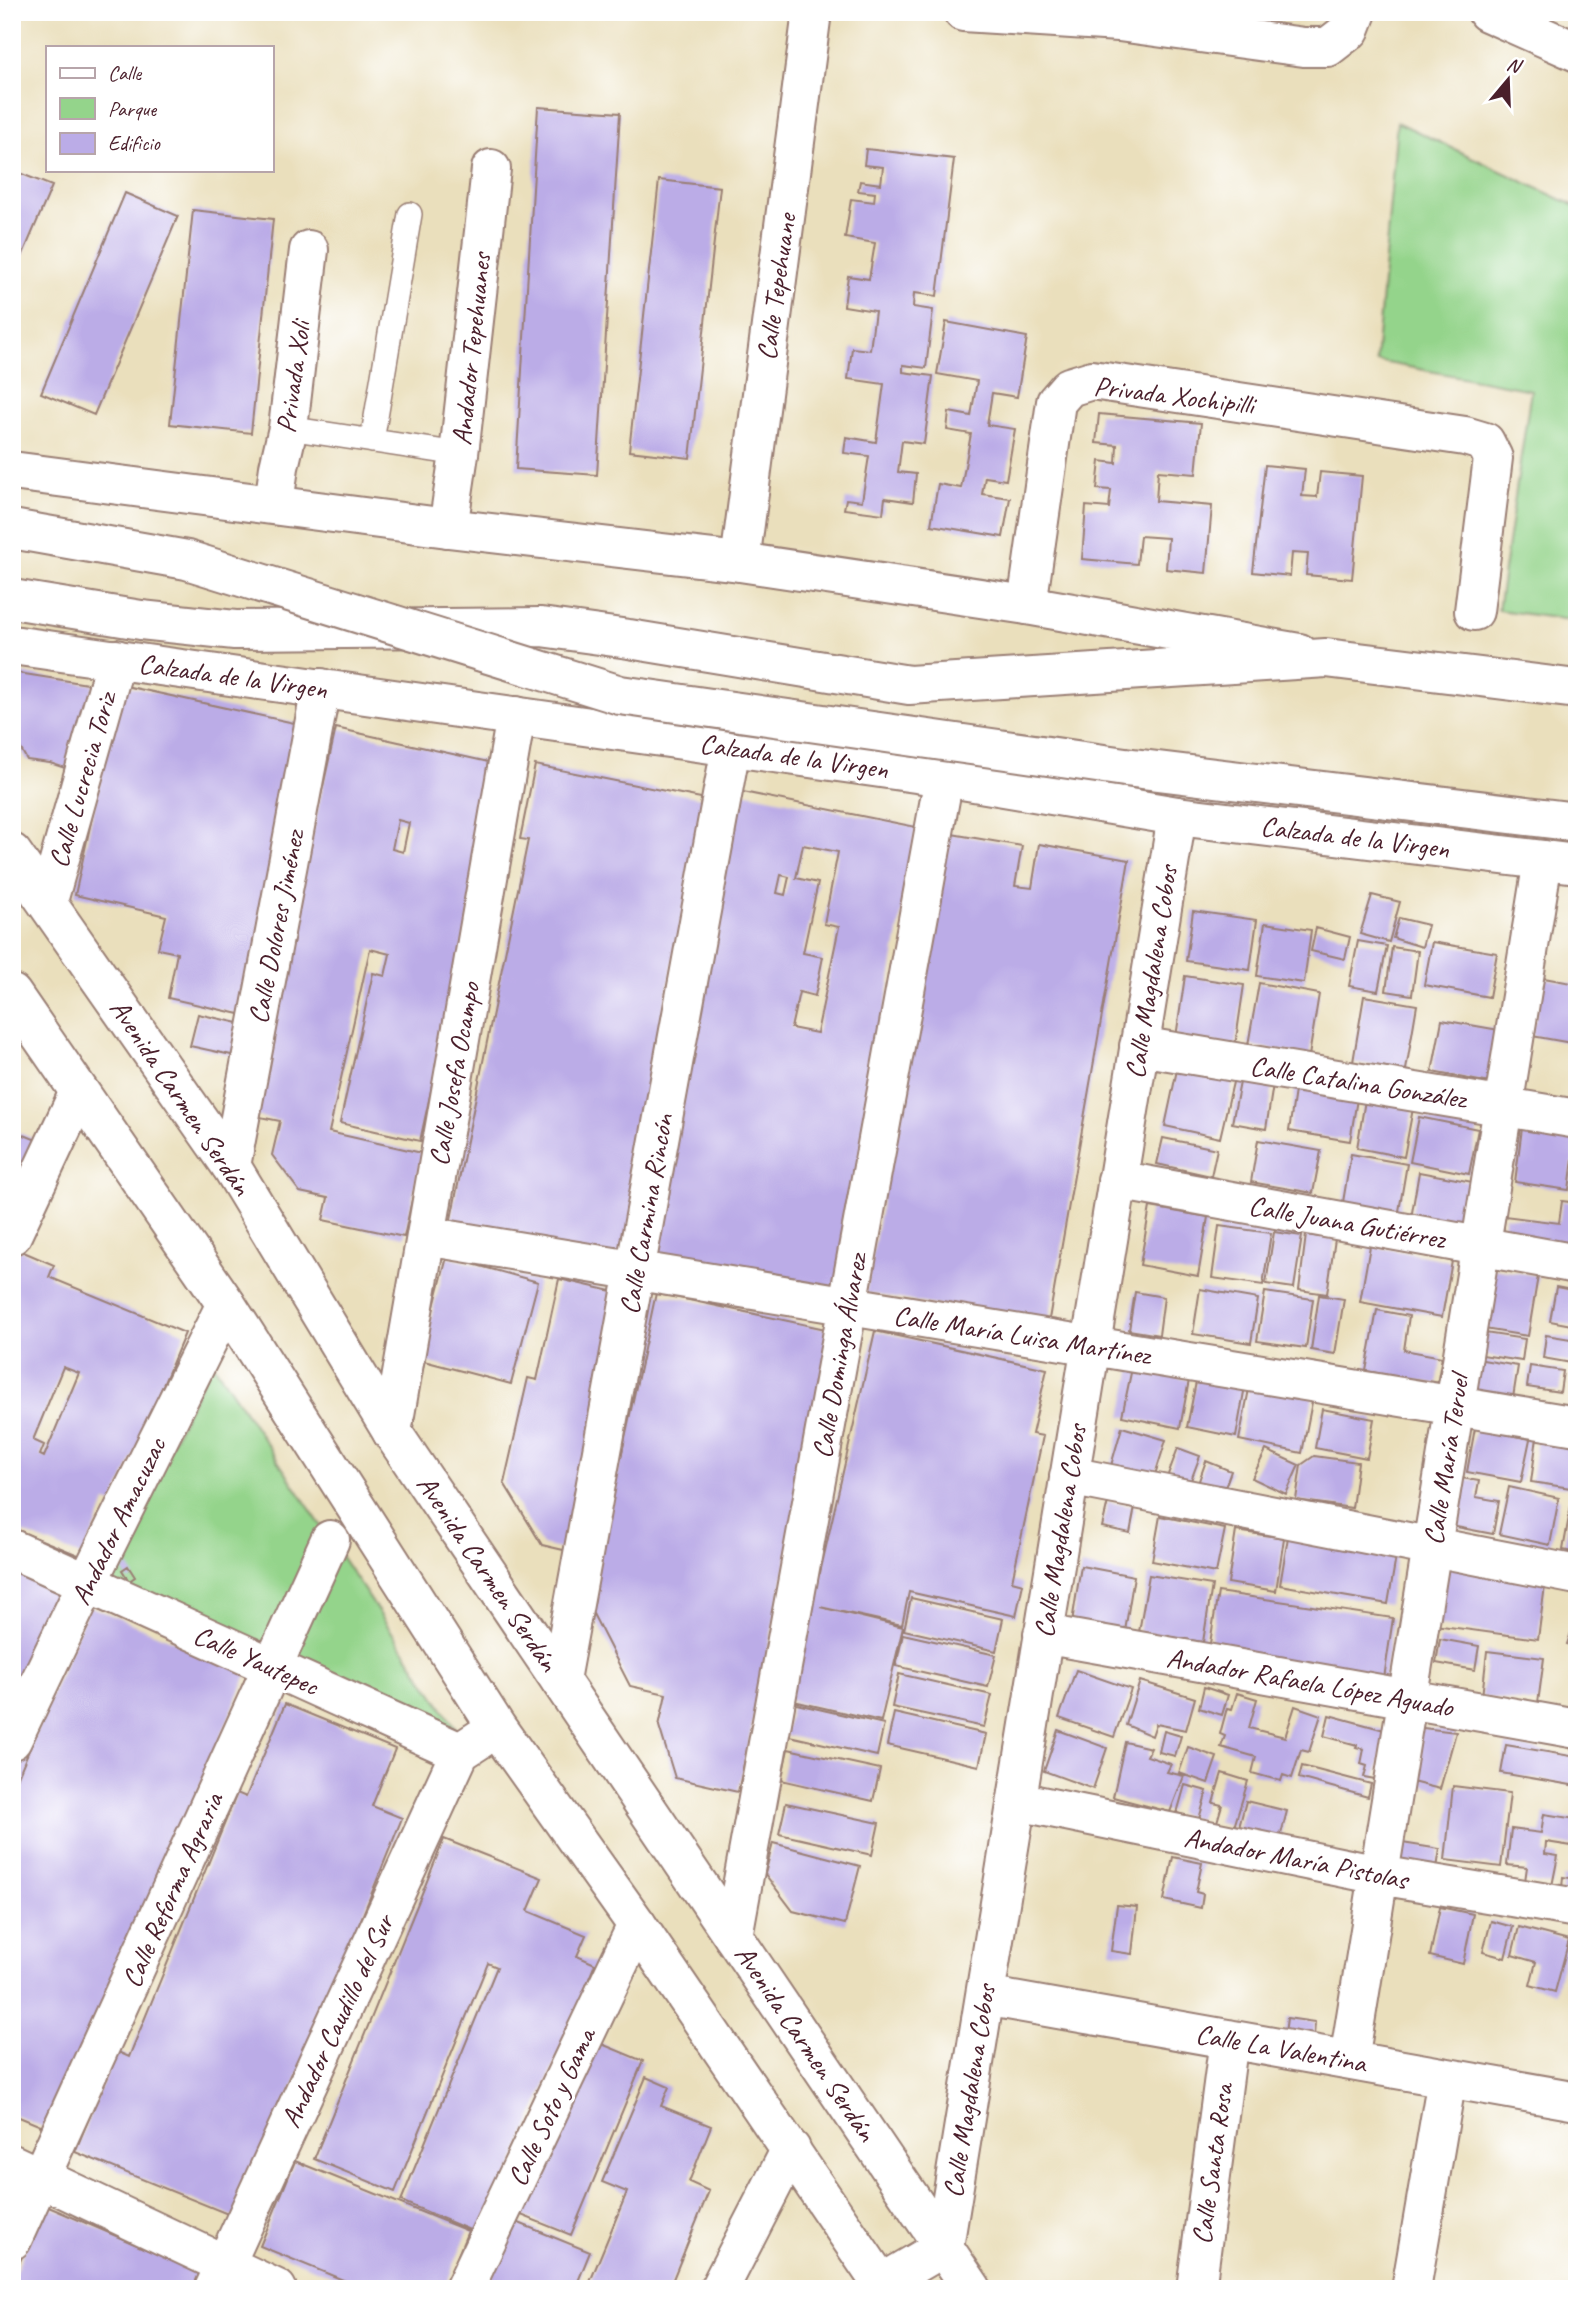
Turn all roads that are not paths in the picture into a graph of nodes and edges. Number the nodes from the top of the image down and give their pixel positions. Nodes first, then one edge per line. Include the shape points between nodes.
1 (812, 12) edge
2 (963, 12) edge
3 (1357, 12) edge
4 (1487, 12) edge
5 (1577, 52) edge
6 (491, 169) dead end
7 (410, 214) dead end
8 (309, 250) dead end
9 (288, 428) junction
10 (372, 441) junction
11 (459, 454) junction
12 (12, 471) edge
13 (274, 504) junction
14 (448, 528) junction
15 (12, 529) edge
16 (740, 562) junction
17 (12, 599) edge
18 (1027, 605) junction
19 (1474, 611) dead end
20 (12, 645) edge
21 (1326, 658) junction
22 (116, 659) junction
23 (321, 688) junction
24 (1577, 690) edge
25 (516, 716) junction
26 (731, 747) junction
27 (944, 777) junction
28 (1177, 816) junction
29 (1577, 822) edge
30 (12, 853) edge
31 (1560, 862) edge
32 (48, 901) junction
33 (12, 994) edge
34 (1139, 1046) junction
35 (79, 1092) junction
36 (1503, 1106) junction
37 (1577, 1119) edge
38 (231, 1166) junction
39 (1117, 1180) junction
40 (12, 1235) edge
41 (426, 1236) junction
42 (1481, 1247) junction
43 (1577, 1264) edge
44 (635, 1271) junction
45 (226, 1304) junction
46 (848, 1306) junction
47 (1090, 1346) junction
48 (1454, 1406) junction
49 (1577, 1426) edge
50 (392, 1432) junction
51 (1069, 1476) junction
52 (330, 1540) dead end
53 (1432, 1546) junction
54 (12, 1549) edge
55 (1577, 1575) edge
56 (87, 1583) junction
57 (1043, 1634) junction
58 (273, 1668) junction
59 (560, 1681) junction
60 (1407, 1699) junction
61 (496, 1728) junction
62 (1577, 1729) edge
63 (12, 1740) edge
64 (460, 1752) junction
65 (1017, 1801) junction
66 (1378, 1875) junction
67 (1577, 1908) edge
68 (637, 1925) junction
69 (733, 1936) junction
70 (985, 1996) junction
71 (1228, 2039) junction
72 (1349, 2060) junction
73 (1447, 2078) junction
74 (1577, 2101) edge
75 (791, 2149) junction
76 (27, 2171) edge
77 (12, 2240) edge
78 (944, 2248) junction
79 (220, 2277) edge
80 (883, 2286) edge
81 (277, 2289) edge
82 (464, 2289) edge
83 (719, 2289) edge
84 (972, 2289) edge
85 (1196, 2289) edge
86 (1411, 2289) edge

1 - 16 street, Calle Tepehuane
2 - 3 street via 1119,22 1328,47 1350,30
4 - 5 street
6 - 11 street, Andador Tepehuanes
7 - 10 lane
8 - 9 street, Privada Xoli
9 - 10 lane
9 - 13 street, Privada Xoli
10 - 11 lane
11 - 14 street, Andador Tepehuanes
12 - 13 street, Calzada de la Virgen
13 - 14 street, Calzada de la Virgen
14 - 16 street, Calzada de la Virgen
15 - 29 street, Calzada de la Virgen, bridge via 187,559 620,695 1125,767
16 - 18 street, Calzada de la Virgen
17 - 21 street, Calzada de la Virgen via 235,630 541,627 909,685
18 - 19 street, Privada Xochipilli via 1056,402 1069,387 1092,380 1485,442 1493,458
18 - 21 street, Calzada de la Virgen
20 - 22 street, Calzada de la Virgen
21 - 24 street, Calzada de la Virgen
22 - 23 street, Calzada de la Virgen
22 - 32 street, Calle Lucrecia Toriz
23 - 25 street, Calzada de la Virgen
23 - 38 street, Calle Dolores Jiménez
25 - 26 street, Calzada de la Virgen
25 - 41 street, Calle Josefa Ocampo
26 - 27 street, Calzada de la Virgen
26 - 44 street, Calle Carmina Rincón
27 - 28 street, Calzada de la Virgen
27 - 46 street, Calle Dominga Álvarez
28 - 31 street, Calzada de la Virgen
28 - 34 street, Calle Magdalena Cobos
30 - 32 street, Avenida Carmen Serdán
31 - 36 street, Calle María Teruel
32 - 38 street, Avenida Carmen Serdán
33 - 35 street
34 - 36 street, Calle Catalina González
34 - 39 street, Calle Magdalena Cobos
35 - 40 street
35 - 45 street
36 - 37 street, Calle Catalina González
36 - 42 street, Calle María Teruel
38 - 50 street, Avenida Carmen Serdán
39 - 42 street, Calle Juana Gutiérrez
39 - 47 street, Calle Magdalena Cobos
41 - 44 street, Calle María Luisa Martínez
41 - 50 street, Calle Josefa Ocampo
42 - 43 street, Calle Juana Gutiérrez
42 - 48 street, Calle María Teruel
44 - 46 street, Calle María Luisa Martínez
44 - 59 street, Calle Carmina Rincón
45 - 56 street, Andador Amacuzac
45 - 61 street
46 - 47 street, Calle María Luisa Martínez
46 - 69 street, Calle Dominga Álvarez
47 - 48 street, Calle María Luisa Martínez
47 - 51 street, Calle Magdalena Cobos
48 - 49 street, Calle María Luisa Martínez
48 - 53 street, Calle María Teruel
50 - 59 street, Avenida Carmen Serdán
51 - 53 street
51 - 57 street, Calle Magdalena Cobos
52 - 58 street, Calle Reforma Agraria
53 - 55 street
53 - 60 street, Calle María Teruel
54 - 56 street, Calle Yautepec
56 - 58 street, Calle Yautepec
56 - 63 street, Andador Amacuzac
57 - 60 street, Andador Rafaela López Aguado
57 - 65 street, Calle Magdalena Cobos
58 - 64 street, Calle Yautepec
58 - 76 street, Calle Reforma Agraria
59 - 69 street, Avenida Carmen Serdán
60 - 62 street, Andador Rafaela López Aguado
60 - 66 street, Calle María Teruel
61 - 64 street
61 - 68 street
64 - 79 street, Andador Caudillo del Sur
65 - 66 street, Andador María Pistolas
65 - 70 street, Calle Magdalena Cobos
66 - 67 street, Andador María Pistolas
66 - 72 street, Calle María Teruel
68 - 75 street
68 - 82 street, Calle Soto y Gama
69 - 78 street, Avenida Carmen Serdán
70 - 71 street, Calle La Valentina
70 - 78 street, Calle Magdalena Cobos
71 - 72 street, Calle La Valentina
71 - 85 street, Calle Santa Rosa
72 - 73 street, Calle La Valentina
73 - 74 street, Calle La Valentina
73 - 86 street
75 - 80 street
75 - 83 street
76 - 77 street, Calle Reforma Agraria
76 - 79 street
78 - 80 street
78 - 84 street, Avenida Carmen Serdán
79 - 81 street

